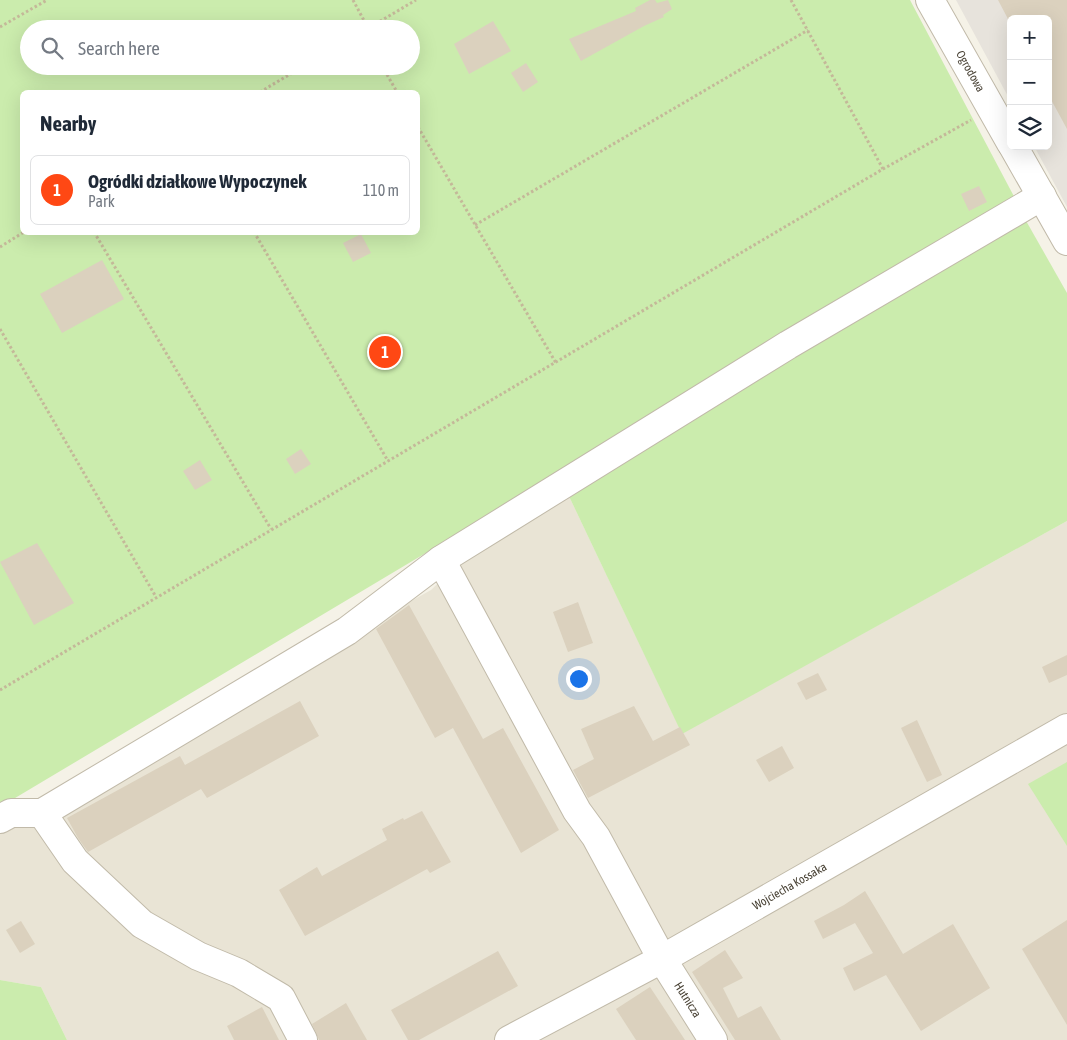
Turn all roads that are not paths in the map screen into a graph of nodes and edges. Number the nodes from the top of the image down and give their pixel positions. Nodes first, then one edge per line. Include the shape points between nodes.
1 (930, 0) edge
2 (1007, 135) edge
3 (1015, 150) edge
4 (1042, 196) junction
5 (1067, 240) edge
6 (441, 560) junction
7 (1067, 728) edge
8 (42, 813) junction
9 (0, 819) edge
10 (662, 959) junction
11 (303, 1040) edge
12 (510, 1040) edge
13 (713, 1040) edge

1 - 2 street, Ogrodowa
3 - 4 street
4 - 5 street
4 - 6 street via 788,345
6 - 8 street via 347,631
6 - 10 street, Hutnicza
7 - 10 street, Wojciecha Kossaka
8 - 9 street via 11,813
8 - 11 street via 74,861 142,924 281,998
10 - 12 street, Wojciecha Kossaka
10 - 13 street, Hutnicza

